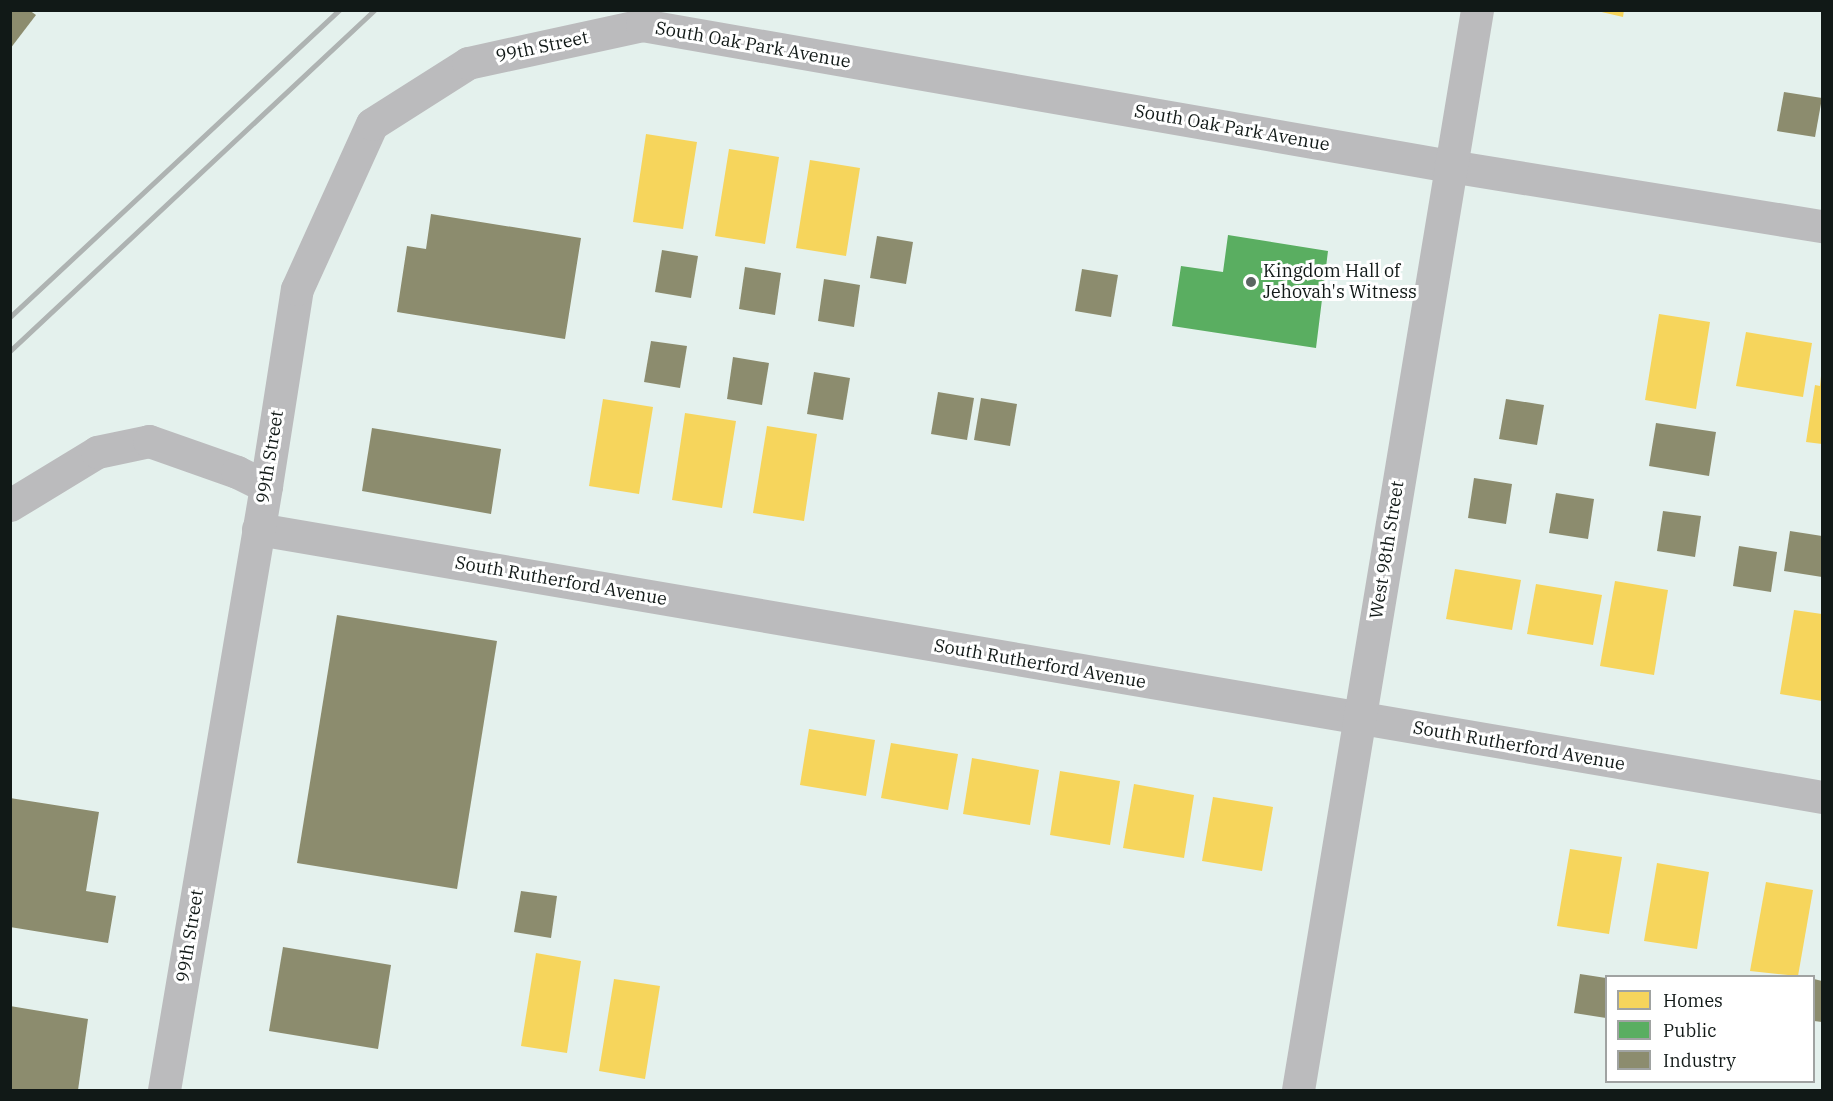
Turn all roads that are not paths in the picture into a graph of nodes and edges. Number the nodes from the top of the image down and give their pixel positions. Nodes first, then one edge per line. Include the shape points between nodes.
1 (1477, 10) edge
2 (642, 25) joint
3 (1450, 166) junction
4 (1822, 226) edge
5 (266, 486) junction
6 (10, 505) edge
7 (258, 529) junction
8 (1359, 719) junction
9 (1822, 797) edge
10 (164, 1090) edge
11 (1298, 1090) edge

1 - 3 street, West 98th Street
2 - 3 street, South Oak Park Avenue
2 - 5 street, 99th Street via 468,63 372,124 297,289
3 - 4 street, South Oak Park Avenue
3 - 8 street, West 98th Street
5 - 6 street via 149,441 97,452
5 - 7 street, 99th Street
7 - 8 street, South Rutherford Avenue
7 - 10 street, 99th Street
8 - 9 street, South Rutherford Avenue
8 - 11 street, West 98th Street

